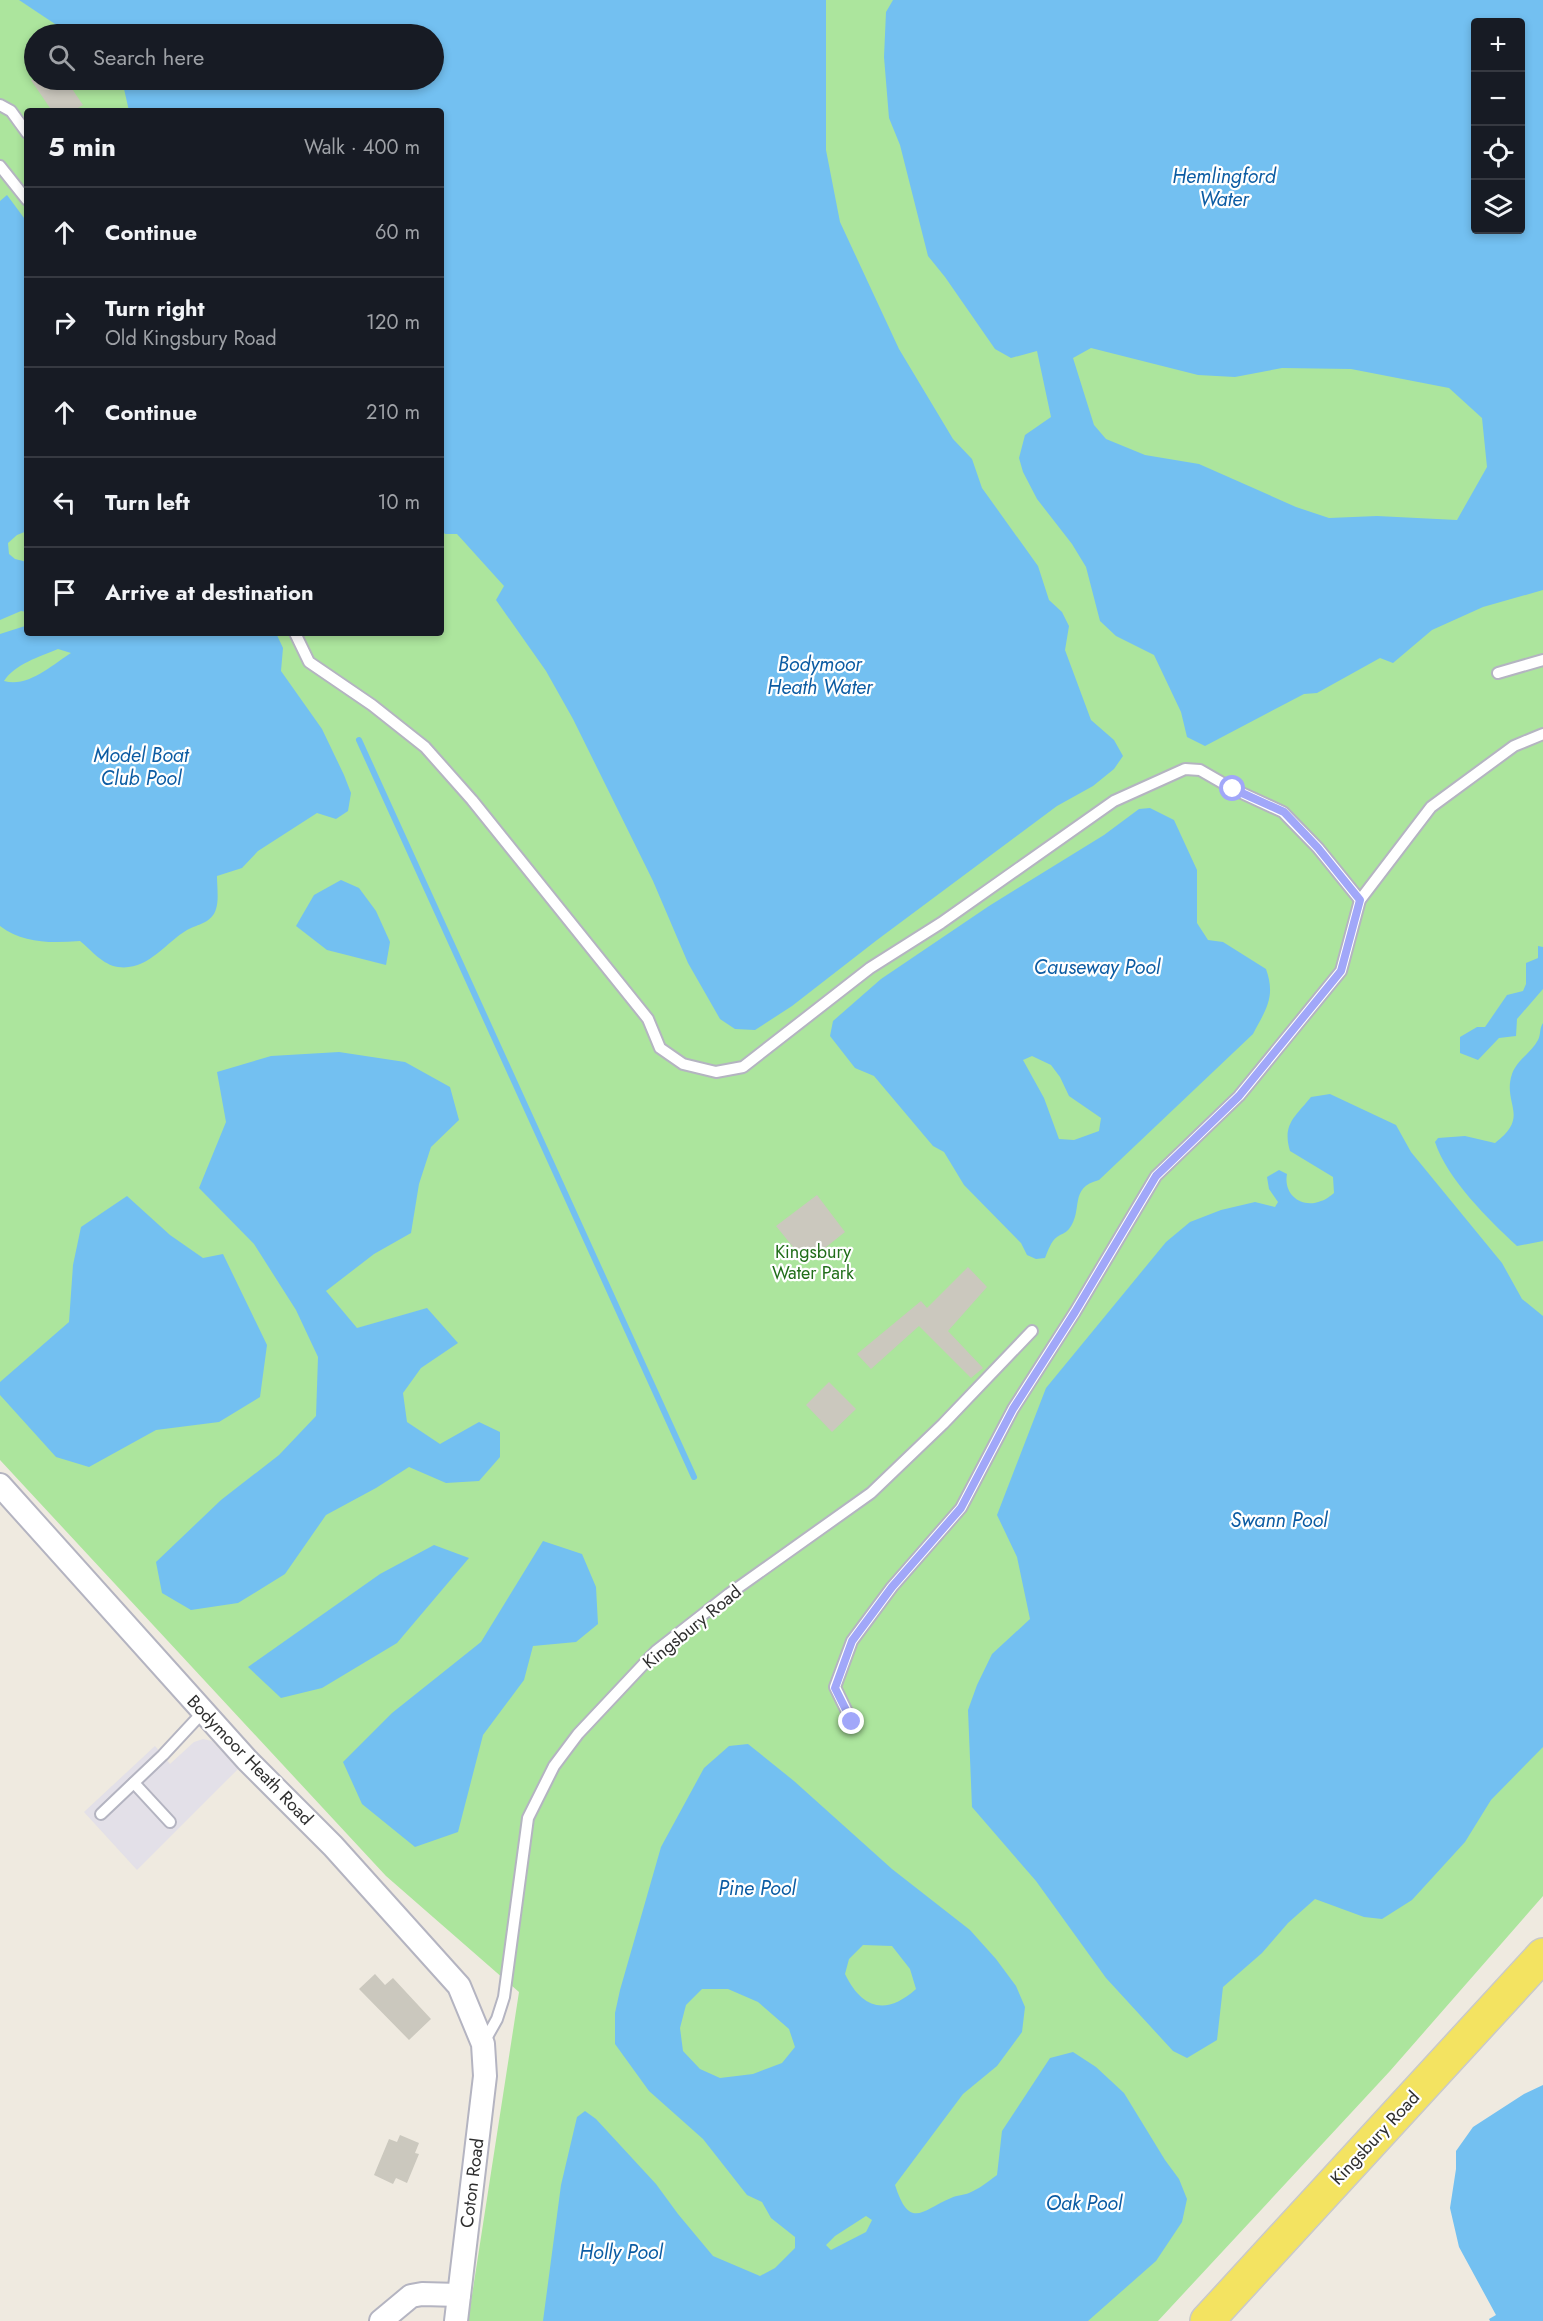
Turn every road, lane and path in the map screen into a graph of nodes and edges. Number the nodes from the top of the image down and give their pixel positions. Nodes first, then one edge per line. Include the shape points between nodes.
1 (0, 105) edge
2 (24, 129) edge
3 (0, 166) edge
4 (24, 196) edge
5 (296, 636) edge
6 (1543, 660) edge
7 (1498, 673) dead end
8 (1543, 734) edge
9 (1360, 900) junction
10 (1032, 1331) dead end
11 (0, 1485) edge
12 (203, 1713) junction
13 (852, 1722) dead end
14 (134, 1783) junction
15 (102, 1814) dead end
16 (170, 1822) dead end
17 (1543, 1955) edge
18 (483, 2044) junction
19 (459, 2295) junction
20 (381, 2321) edge
21 (456, 2321) edge
22 (1207, 2321) edge

1 - 2 lane via 11,111
3 - 4 lane
5 - 9 lane via 309,662 425,747 472,800 648,1019 660,1048 684,1064 716,1072 743,1067 870,969 1114,801 1185,770 1200,770 1284,812
6 - 7 lane
8 - 9 lane via 1514,746 1431,807
9 - 13 lane via 1341,971 1239,1096 1156,1176 1013,1409 961,1508 892,1587 852,1641 835,1688
10 - 18 lane, Kingsbury Road via 944,1424 871,1493 729,1594 657,1652 578,1734 554,1766 528,1818 504,1997
11 - 12 street, Bodymoor Heath Road
12 - 14 lane
12 - 18 street, Bodymoor Heath Road via 333,1846 459,1986
14 - 15 lane
14 - 16 lane
17 - 22 main road, Kingsbury Road
18 - 19 street, Coton Road via 485,2076
19 - 20 street via 411,2296
19 - 21 street, Coton Road

